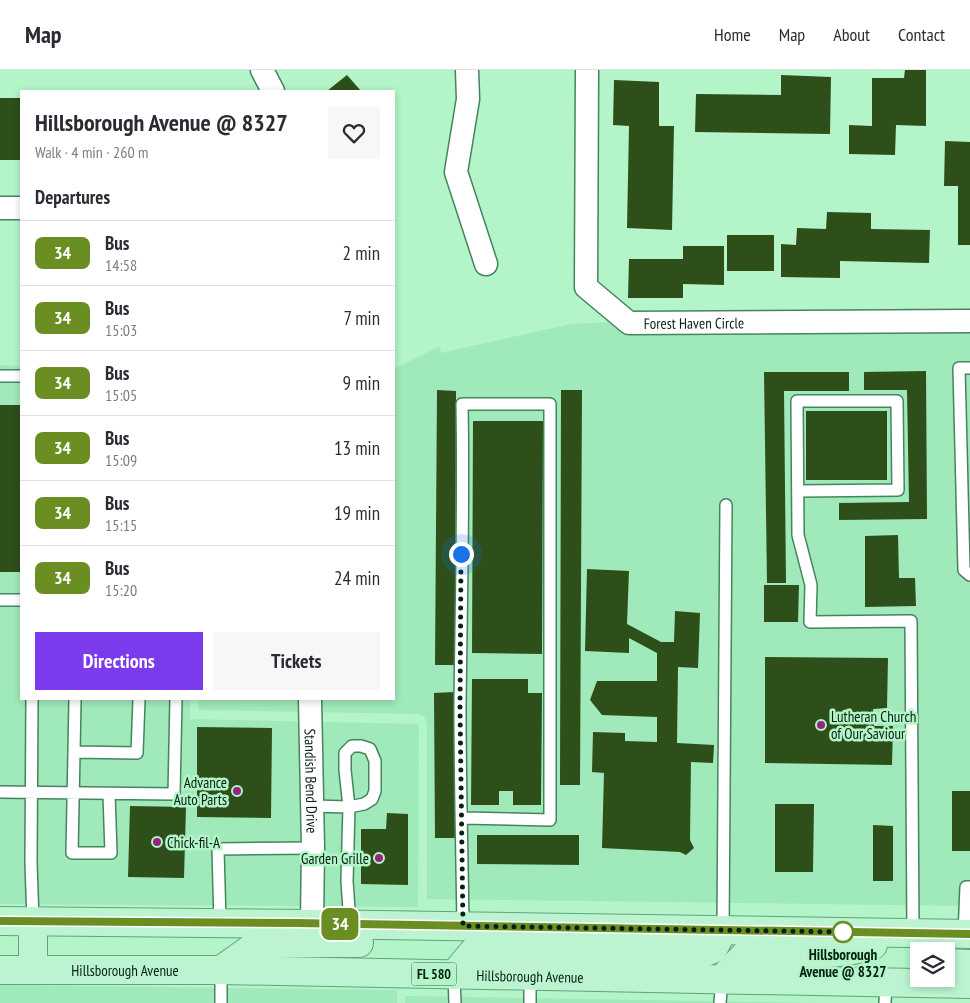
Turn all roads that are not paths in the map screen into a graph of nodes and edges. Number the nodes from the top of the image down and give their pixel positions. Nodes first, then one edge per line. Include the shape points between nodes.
1 (262, 70) edge
2 (467, 70) edge
3 (587, 70) edge
4 (272, 90) edge
5 (0, 208) edge
6 (20, 208) edge
7 (486, 264) dead end
8 (970, 321) edge
9 (970, 368) edge
10 (0, 376) edge
11 (20, 376) edge
12 (798, 490) junction
13 (726, 505) dead end
14 (970, 574) edge
15 (0, 600) edge
16 (20, 600) edge
17 (32, 700) edge
18 (75, 700) edge
19 (139, 700) edge
20 (176, 700) edge
21 (310, 700) edge
22 (74, 752) junction
23 (0, 792) edge
24 (31, 792) junction
25 (72, 793) junction
26 (109, 794) junction
27 (312, 806) junction
28 (348, 807) junction
29 (462, 818) junction
30 (313, 848) junction
31 (970, 887) edge
32 (0, 921) edge
33 (33, 921) junction
34 (220, 923) junction
35 (312, 924) junction
36 (350, 924) junction
37 (428, 926) junction
38 (463, 926) junction
39 (724, 930) junction
40 (913, 933) junction
41 (967, 934) edge
42 (955, 963) edge
43 (970, 964) edge
44 (910, 965) edge
45 (0, 970) edge
46 (33, 970) junction
47 (221, 970) junction
48 (454, 975) junction
49 (530, 976) junction
50 (970, 984) edge
51 (721, 991) edge
52 (885, 993) edge
53 (221, 1003) edge
54 (454, 1003) edge
55 (530, 1003) edge

1 - 4 street
2 - 7 street via 468,99 456,172
3 - 8 street, Forest Haven Circle via 586,287 629,323
5 - 6 street
9 - 14 lane via 959,368 964,570
10 - 11 lane
12 - 12 lane via 797,401 897,401 898,490
12 - 40 lane via 798,535 811,585 810,622 911,621
13 - 39 lane
15 - 16 lane
17 - 24 lane
18 - 22 lane
19 - 22 lane via 137,753
20 - 26 lane via 174,794
21 - 27 street, Standish Bend Drive
22 - 25 lane
23 - 24 lane
24 - 25 lane
24 - 33 lane
25 - 26 lane
25 - 26 lane via 72,853 111,853
27 - 28 lane
27 - 30 street, Standish Bend Drive
28 - 28 lane via 364,804 372,799 375,791 375,761 370,749 361,746 352,746 345,753
28 - 36 lane via 346,881
29 - 29 lane via 462,404 550,404 550,820
29 - 38 lane
30 - 34 lane via 218,849
30 - 35 street, Standish Bend Drive
31 - 41 lane via 966,887
32 - 33 main road
33 - 34 main road
33 - 46 main road
34 - 35 main road
35 - 36 main road
36 - 37 main road
37 - 38 main road
37 - 47 main road via 394,944 259,943
38 - 39 main road
39 - 40 main road
39 - 48 main road via 713,948 699,955 474,952
40 - 41 main road
40 - 51 main road via 860,950 746,954
42 - 43 main road
44 - 52 main road via 903,966
45 - 46 main road, Hillsborough Avenue / FL 580
46 - 47 main road, Hillsborough Avenue / FL 580
47 - 48 main road, Hillsborough Avenue / FL 580
47 - 53 lane
48 - 49 main road, Hillsborough Avenue / FL 580
48 - 54 lane
49 - 51 main road, Hillsborough Avenue / FL 580
49 - 55 lane
50 - 52 main road, Hillsborough Avenue / FL 580
51 - 52 main road, Hillsborough Avenue / FL 580

